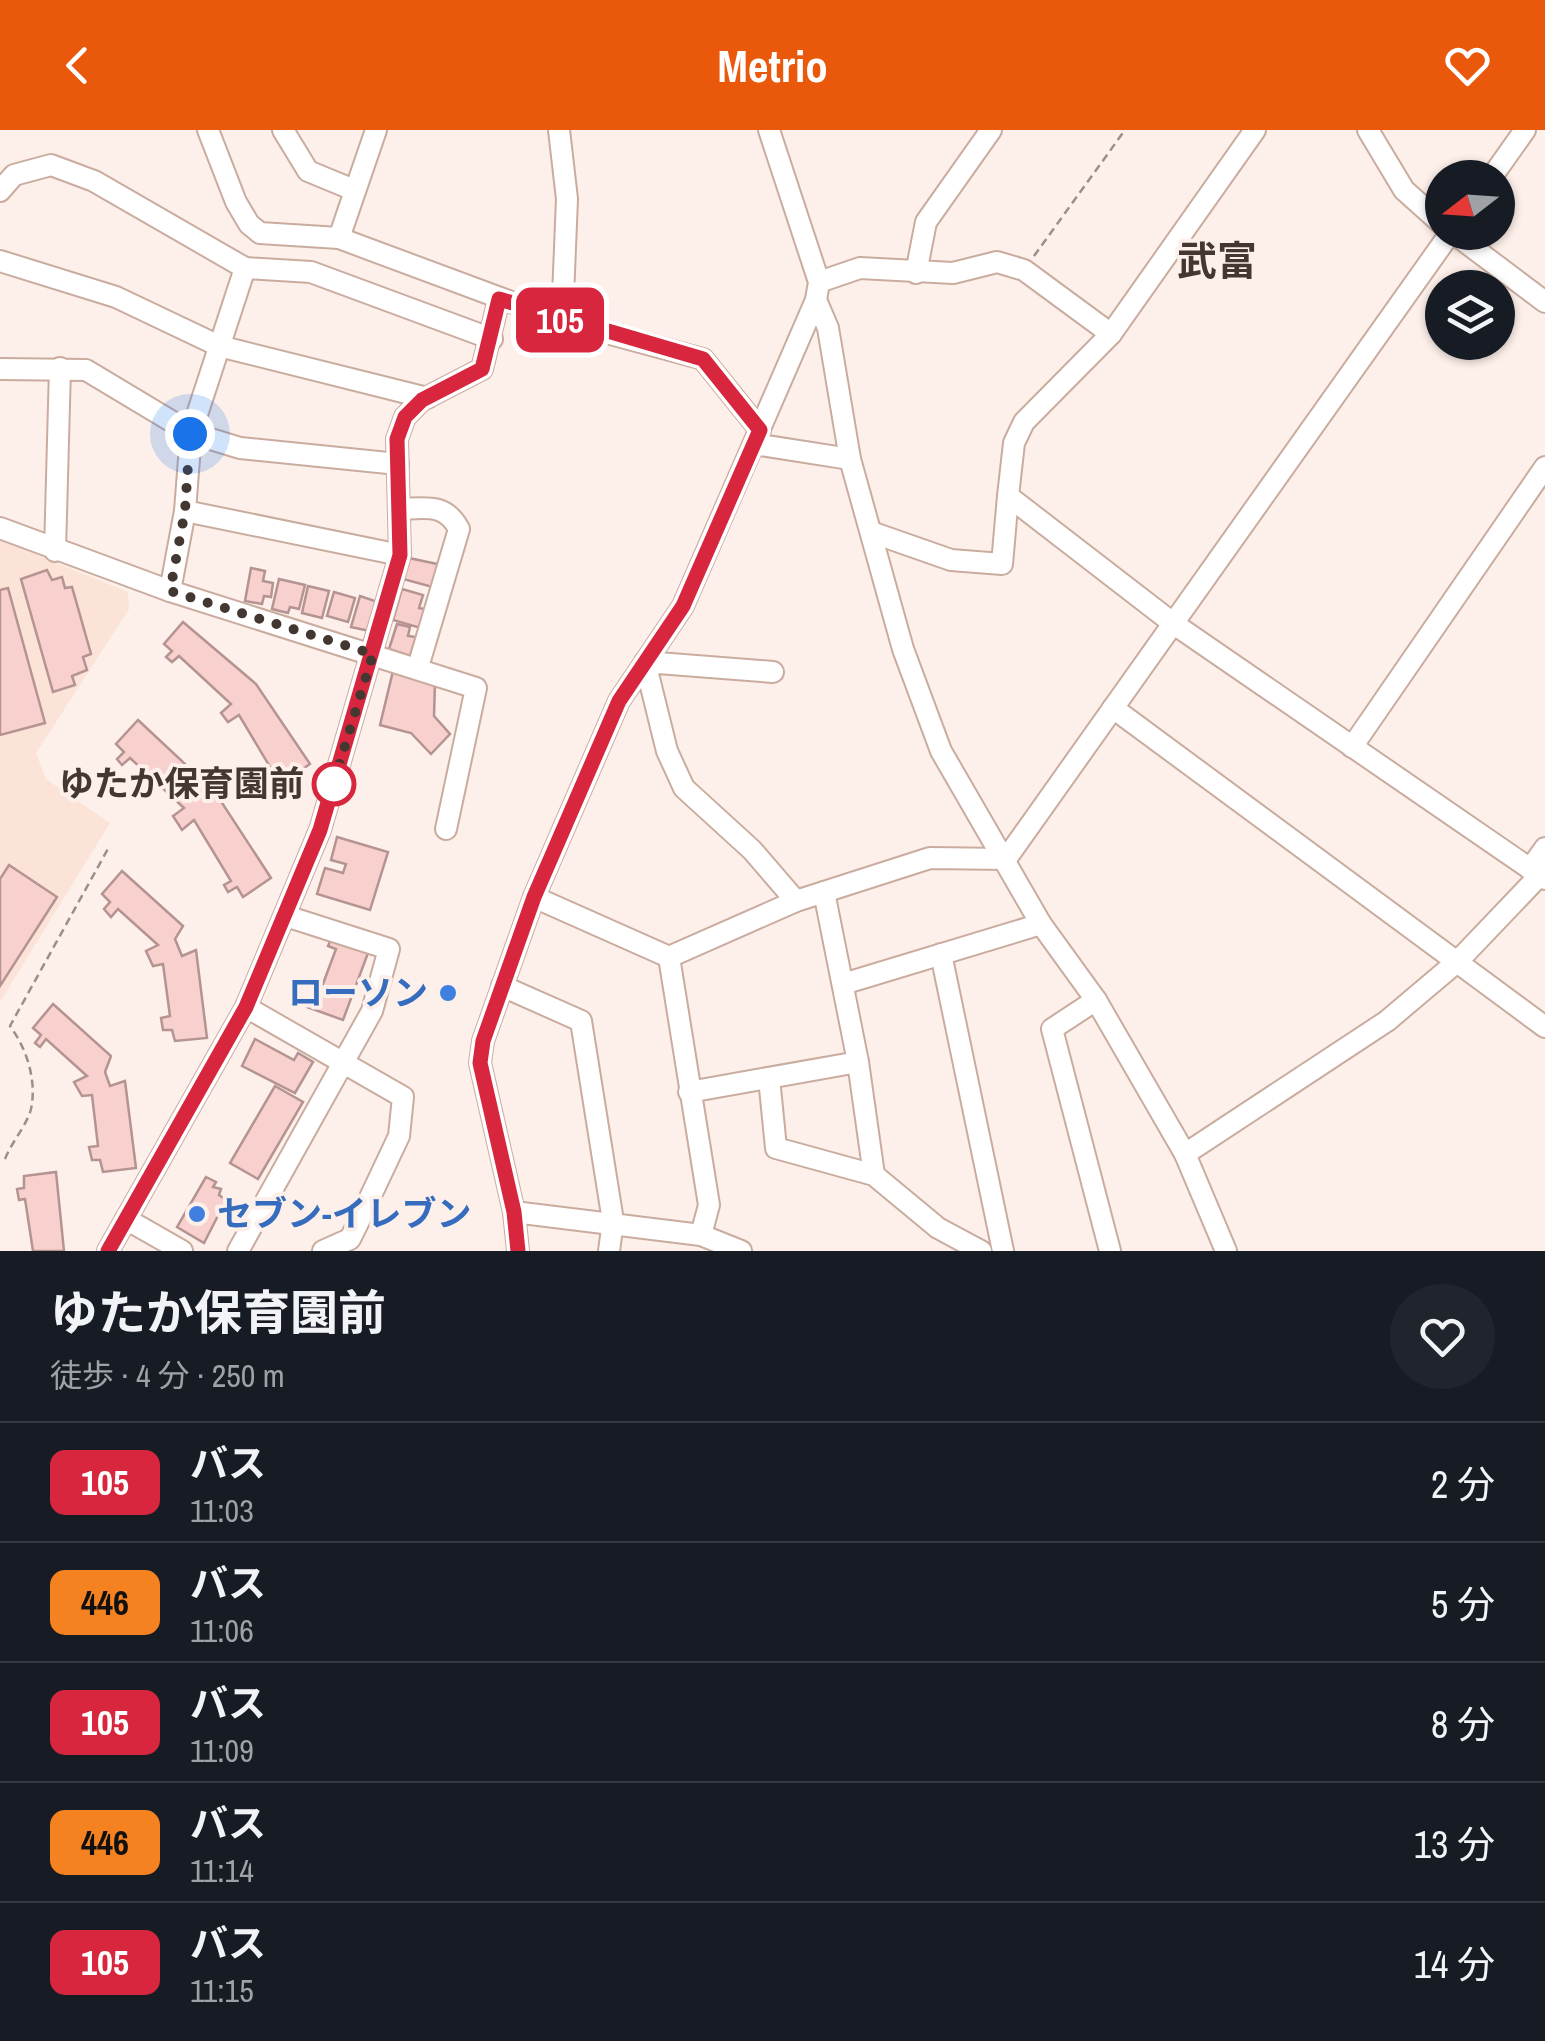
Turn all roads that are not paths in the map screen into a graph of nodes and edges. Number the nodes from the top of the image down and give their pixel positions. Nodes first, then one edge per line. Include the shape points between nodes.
1 (208, 130) edge
2 (282, 130) edge
3 (376, 130) edge
4 (559, 130) edge
5 (991, 130) edge
6 (1255, 130) edge
7 (1368, 130) edge
8 (1525, 130) edge
9 (772, 133) edge
10 (1504, 160) edge
11 (354, 190) junction
12 (0, 191) edge
13 (1425, 209) edge
14 (339, 238) junction
15 (1438, 250) edge
16 (1475, 250) edge
17 (0, 261) edge
18 (244, 268) junction
19 (916, 273) junction
20 (817, 291) junction
21 (499, 299) junction
22 (1545, 302) edge
23 (562, 321) junction
24 (1111, 334) junction
25 (492, 339) junction
26 (219, 346) junction
27 (60, 368) junction
28 (0, 370) edge
29 (427, 398) junction
30 (190, 434) junction
31 (757, 437) junction
32 (850, 459) junction
33 (398, 464) junction
34 (1545, 467) edge
35 (1008, 496) junction
36 (400, 509) junction
37 (185, 511) junction
38 (0, 528) edge
39 (870, 532) junction
40 (55, 551) junction
41 (400, 555) junction
42 (170, 591) junction
43 (1174, 624) junction
44 (373, 654) junction
45 (645, 662) junction
46 (418, 667) junction
47 (773, 672) dead end
48 (1113, 708) junction
49 (1352, 746) junction
50 (446, 829) dead end
51 (1545, 848) edge
52 (1006, 859) junction
53 (1538, 874) edge
54 (824, 892) junction
55 (534, 897) junction
56 (796, 901) junction
57 (286, 916) junction
58 (1041, 924) junction
59 (940, 954) junction
60 (669, 957) junction
61 (1458, 961) junction
62 (842, 984) junction
63 (502, 986) junction
64 (1096, 1000) junction
65 (246, 1007) junction
66 (1545, 1027) edge
67 (858, 1062) junction
68 (343, 1063) junction
69 (769, 1078) junction
70 (689, 1092) junction
71 (1185, 1154) junction
72 (874, 1175) junction
73 (514, 1212) junction
74 (126, 1219) junction
75 (612, 1221) junction
76 (701, 1235) junction
77 (108, 1251) edge
78 (182, 1251) edge
79 (238, 1251) edge
80 (322, 1251) edge
81 (518, 1251) edge
82 (609, 1251) edge
83 (741, 1251) edge
84 (981, 1251) edge
85 (1003, 1251) edge
86 (1110, 1251) edge
87 (1226, 1251) edge

1 - 14 street via 249,224 260,233
2 - 11 street via 308,172
3 - 11 street
4 - 23 street via 567,199
5 - 19 street via 926,222
6 - 24 street
7 - 13 street via 1404,190
8 - 10 street
9 - 20 street
11 - 14 street
12 - 18 street via 14,175 51,165 94,181
14 - 21 street
15 - 43 street
16 - 22 street
17 - 26 street via 116,297
18 - 25 street via 310,272
18 - 26 street
19 - 20 street via 860,268
19 - 24 street via 997,262 1024,270
20 - 31 street
20 - 32 street
21 - 23 street
21 - 25 street
23 - 31 street via 703,359
24 - 35 street via 1024,422 1014,443
25 - 29 street via 482,369
26 - 29 street
26 - 30 street
27 - 28 street
27 - 30 street via 86,370
27 - 40 street
29 - 33 street via 405,417
30 - 33 street via 240,448
30 - 37 street
31 - 32 street
31 - 45 street via 683,606
32 - 39 street
33 - 36 street
34 - 49 street
35 - 39 street via 1002,564 951,560
35 - 43 street
36 - 41 street
36 - 46 street via 440,508 459,528
37 - 41 street
37 - 42 street
38 - 40 street
39 - 52 street via 941,751
40 - 42 street
41 - 44 street
42 - 44 street
43 - 48 street
43 - 49 street
44 - 46 street
44 - 57 street via 320,830
45 - 47 street
45 - 55 street via 619,701
45 - 56 street via 667,751 684,788
46 - 50 street via 476,688
48 - 52 street
48 - 61 street
49 - 53 street
51 - 53 street
52 - 54 street via 930,858
52 - 58 street
53 - 61 street
54 - 56 street
54 - 62 street
55 - 60 street
55 - 63 street
56 - 60 street
57 - 65 street
57 - 68 street via 389,949 372,1011
58 - 59 street
58 - 64 street
59 - 62 street
59 - 85 street
60 - 70 street
61 - 66 street
61 - 71 street via 1387,1021
62 - 67 street
63 - 73 street via 480,1063
63 - 75 street via 581,1021
64 - 71 street
64 - 86 street via 1052,1029
65 - 68 street
65 - 74 street
67 - 69 street
67 - 72 street
68 - 79 street
68 - 80 street via 403,1097 399,1136 350,1238
69 - 70 street
69 - 72 street via 776,1148
70 - 76 street via 709,1204
71 - 87 street
72 - 84 street via 938,1228
73 - 75 street
73 - 81 street
74 - 77 street
74 - 78 street
75 - 76 street
75 - 82 street
76 - 83 street

